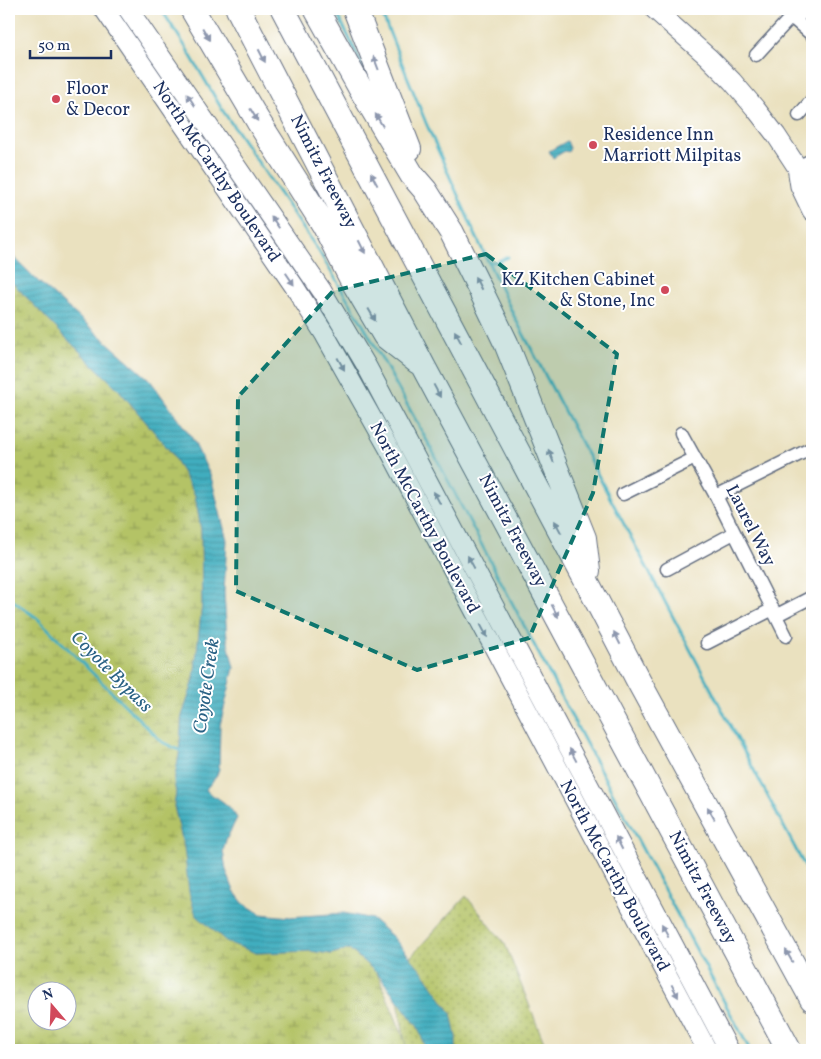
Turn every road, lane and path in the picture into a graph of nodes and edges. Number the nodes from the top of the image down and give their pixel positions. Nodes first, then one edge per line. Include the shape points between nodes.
1 (104, 9) edge
2 (128, 9) edge
3 (192, 9) edge
4 (283, 9) edge
5 (316, 9) edge
6 (355, 9) edge
7 (654, 9) edge
8 (806, 9) edge
9 (239, 10) edge
10 (790, 15) edge
11 (812, 36) edge
12 (756, 55) dead end
13 (812, 100) edge
14 (799, 115) dead end
15 (807, 168) edge
16 (248, 184) junction
17 (425, 190) junction
18 (232, 196) junction
19 (812, 211) edge
20 (423, 366) junction
21 (681, 433) dead end
22 (812, 448) edge
23 (695, 458) junction
24 (624, 494) dead end
25 (716, 496) junction
26 (734, 533) junction
27 (460, 541) junction
28 (442, 551) junction
29 (667, 569) dead end
30 (589, 586) junction
31 (812, 597) edge
32 (775, 612) junction
33 (786, 636) dead end
34 (707, 643) dead end
35 (596, 798) junction
36 (578, 807) junction
37 (812, 999) edge
38 (707, 1050) edge
39 (729, 1050) edge
40 (789, 1050) edge

1 - 18 main road, North McCarthy Boulevard
16 -> 2 main road, North McCarthy Boulevard
3 -> 20 highway via 324,225 385,336
30 -> 4 highway
17 -> 5 highway via 412,175
17 -> 6 highway
7 - 15 main road via 732,81
8 - 10 street
9 -> 20 highway, Nimitz Freeway
10 - 11 street
10 - 12 street
13 - 14 street
15 - 19 main road via 800,186
16 - 18 main road
27 -> 16 main road, North McCarthy Boulevard via 355,346 322,291
30 -> 17 highway via 584,538 506,343 452,233
18 -> 28 main road, North McCarthy Boulevard via 325,335
20 -> 40 highway, Nimitz Freeway
21 - 23 street, Laurel Way
22 - 25 street
23 - 24 street
23 - 25 street, Laurel Way
25 - 26 street, Laurel Way
26 - 29 street
26 - 32 street, Laurel Way
27 - 28 main road
35 -> 27 main road, North McCarthy Boulevard
28 -> 36 main road, North McCarthy Boulevard
37 -> 30 highway
31 - 32 street
32 - 33 street, Laurel Way
32 - 34 street
35 - 36 main road
39 -> 35 main road, North McCarthy Boulevard
36 -> 38 main road, North McCarthy Boulevard

